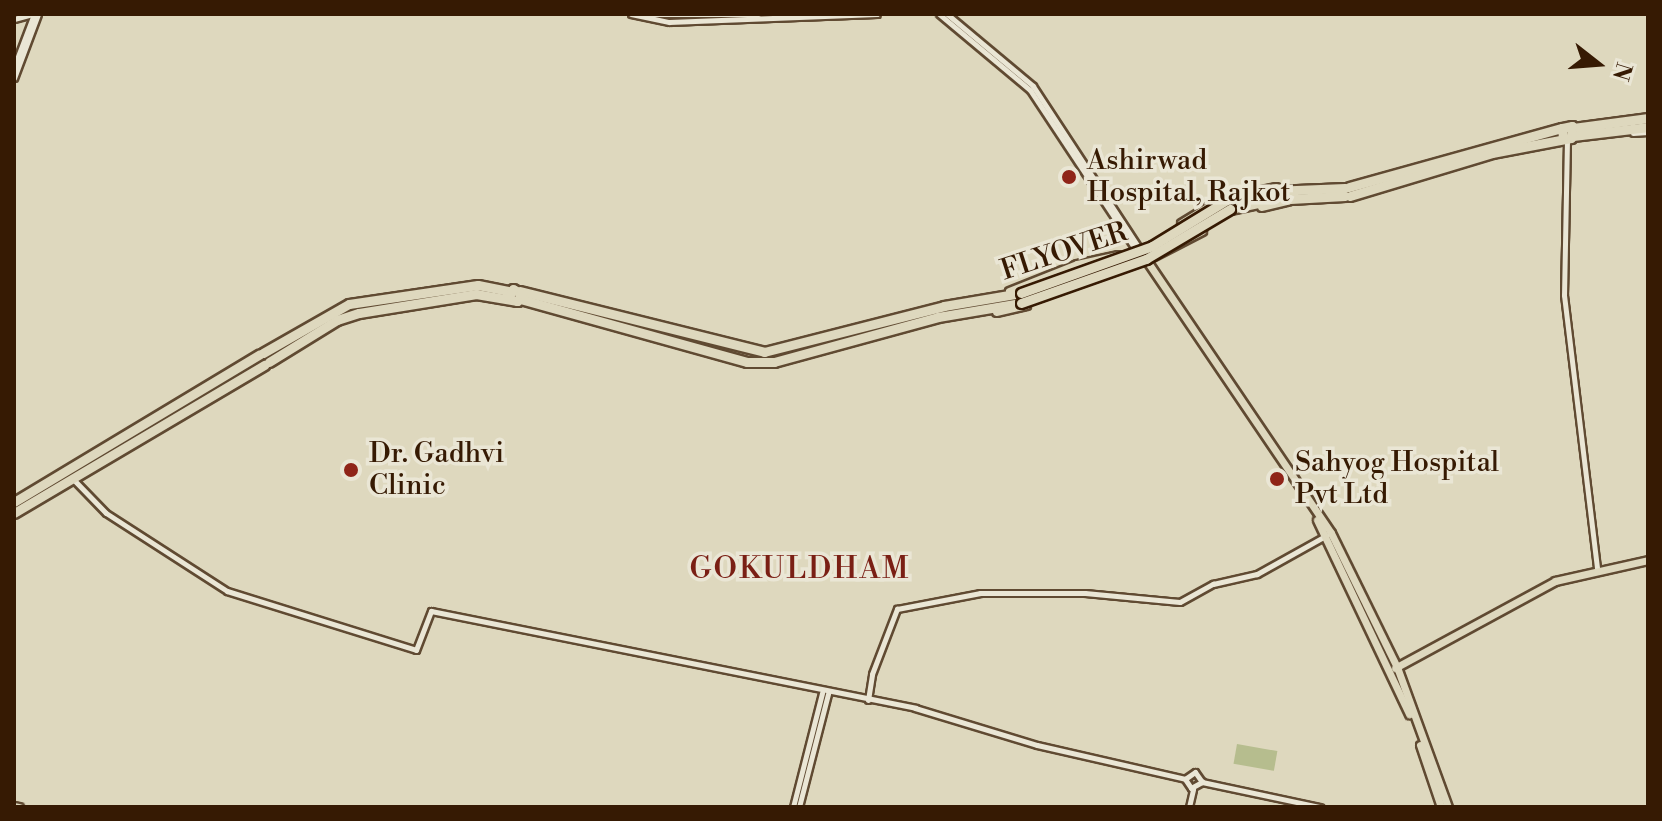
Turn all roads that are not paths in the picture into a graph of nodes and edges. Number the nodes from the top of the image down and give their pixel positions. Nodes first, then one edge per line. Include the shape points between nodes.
1 (35, 14) edge
2 (631, 14) edge
3 (644, 14) edge
4 (758, 14) edge
5 (877, 14) edge
6 (939, 14) edge
7 (947, 14) edge
8 (14, 19) edge
9 (14, 67) edge
10 (14, 78) edge
11 (1648, 118) edge
12 (1648, 129) edge
13 (1570, 134) junction
14 (1290, 195) junction
15 (1138, 249) junction
16 (1144, 261) junction
17 (515, 294) junction
18 (982, 305) junction
19 (814, 340) junction
20 (827, 342) junction
21 (812, 351) junction
22 (264, 358) junction
23 (73, 478) junction
24 (14, 502) edge
25 (14, 513) edge
26 (1329, 534) junction
27 (1648, 560) edge
28 (1597, 569) junction
29 (1394, 669) junction
30 (825, 694) junction
31 (868, 700) junction
32 (1185, 779) junction
33 (1202, 782) junction
34 (1193, 789) junction
35 (796, 807) edge
36 (1189, 807) edge
37 (1320, 807) edge
38 (1441, 807) edge
39 (1448, 807) edge

1 - 8 street
1 - 9 street
1 - 10 street
2 - 5 street via 669,22
3 - 4 street
6 - 15 street via 1027,86
7 - 15 street via 1033,86
11 - 13 highway
12 - 13 highway
13 - 14 highway, FLYOVER via 1347,192
13 - 28 street via 1564,295
14 - 15 main road via 1264,188 1222,198
14 - 16 main road via 1228,215 1173,250
14 - 18 highway, FLYOVER, bridge via 1228,205 1152,246 1021,298
15 - 16 main road
15 - 16 main road
15 - 18 main road via 1077,264
16 - 18 main road via 1018,308
16 - 26 main road
17 - 19 highway via 747,352 773,352
17 - 21 highway via 747,362 774,362
17 - 22 highway via 476,294 359,313
18 - 20 highway, FLYOVER
19 - 20 highway
19 - 21 highway
20 - 21 highway
22 - 23 highway
22 - 24 highway
23 - 25 highway
23 - 30 street via 106,513 227,591 416,650 431,611
26 - 29 main road
26 - 31 street via 1257,574 1213,584 1180,602 1085,593 980,593 897,609 872,674
27 - 28 main road
28 - 29 main road via 1526,594
29 - 38 main road
29 - 39 main road
30 - 31 street
30 - 35 street
31 - 32 street
32 - 33 street via 1195,772
32 - 34 street
33 - 34 street
33 - 37 street
34 - 36 street

